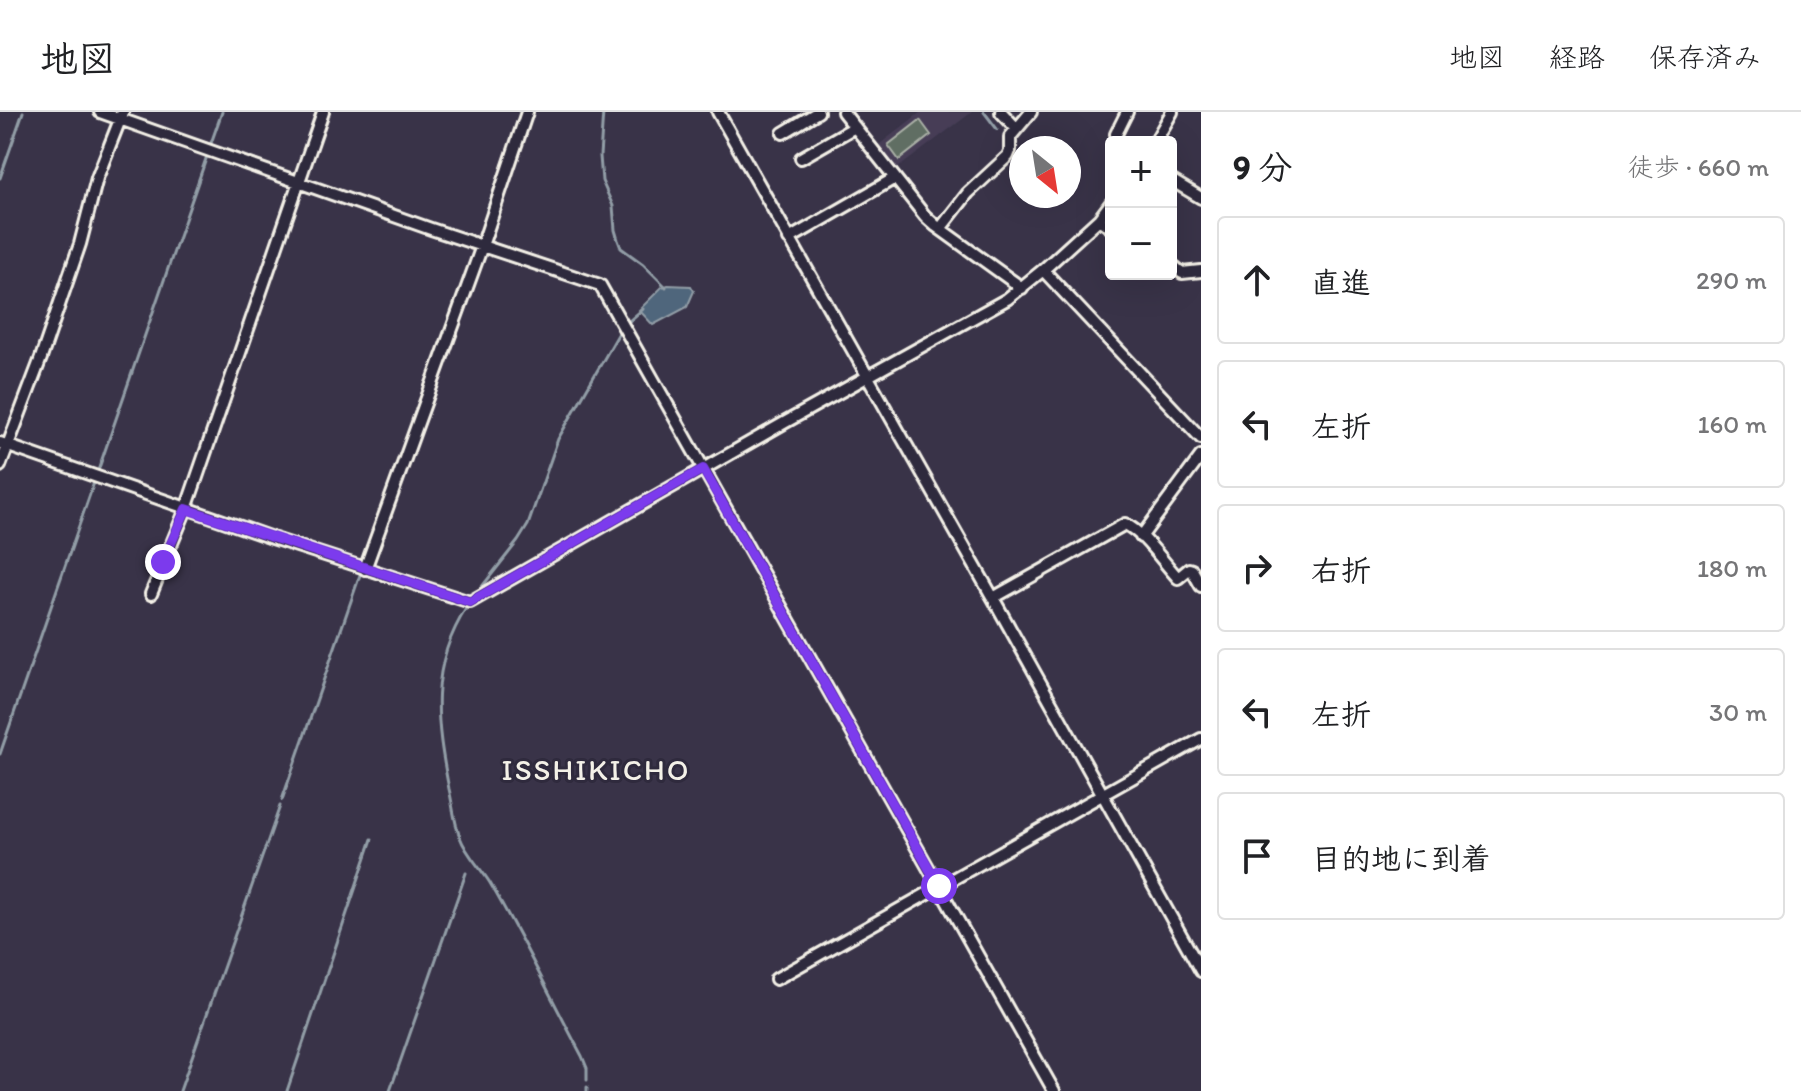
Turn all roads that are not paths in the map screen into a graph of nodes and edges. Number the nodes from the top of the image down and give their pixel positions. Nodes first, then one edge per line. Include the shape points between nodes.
1 (100, 112) edge
2 (323, 112) edge
3 (527, 112) edge
4 (718, 112) edge
5 (818, 112) edge
6 (843, 112) edge
7 (1001, 112) edge
8 (1031, 112) edge
9 (1127, 112) edge
10 (1172, 112) edge
11 (121, 116) edge
12 (855, 127) junction
13 (1016, 128) junction
14 (783, 133) dead end
15 (1116, 134) dead end
16 (1158, 136) edge
17 (801, 158) dead end
18 (895, 178) junction
19 (299, 181) junction
20 (1177, 184) edge
21 (1201, 198) edge
22 (1107, 208) edge
23 (1099, 219) junction
24 (1105, 224) edge
25 (940, 229) junction
26 (789, 239) junction
27 (482, 246) junction
28 (1177, 269) edge
29 (1043, 270) junction
30 (1201, 271) edge
31 (1022, 288) junction
32 (867, 378) junction
33 (1201, 438) edge
34 (4, 445) edge
35 (1201, 456) edge
36 (0, 466) edge
37 (703, 469) junction
38 (186, 509) junction
39 (1141, 537) junction
40 (365, 569) junction
41 (1201, 586) edge
42 (151, 594) dead end
43 (993, 598) junction
44 (1201, 739) edge
45 (1102, 794) junction
46 (939, 886) junction
47 (1201, 971) edge
48 (776, 979) dead end
49 (1054, 1091) edge

1 - 11 street
2 - 19 street
3 - 27 street
4 - 26 street
5 - 14 street
6 - 12 street
7 - 13 street
8 - 13 street
9 - 15 street
10 - 16 street
11 - 19 street
11 - 34 street via 41,358
12 - 17 street
12 - 18 street
13 - 25 street via 1008,156 968,193
18 - 25 street
18 - 26 street
19 - 27 street
19 - 38 street
20 - 21 street
22 - 23 street
23 - 24 street
23 - 29 street
25 - 31 street
26 - 32 street
27 - 37 street via 600,285
27 - 40 street
28 - 30 street
29 - 31 street
29 - 33 street
31 - 32 street
32 - 37 street
32 - 43 street
34 - 36 street
34 - 38 street
35 - 39 street
37 - 40 street via 470,602
37 - 46 street
38 - 40 street
38 - 42 street
39 - 41 street via 1178,578 1192,570
39 - 43 street via 1125,524
43 - 45 street
44 - 45 street
45 - 46 street
45 - 47 street
46 - 48 street
46 - 49 street

